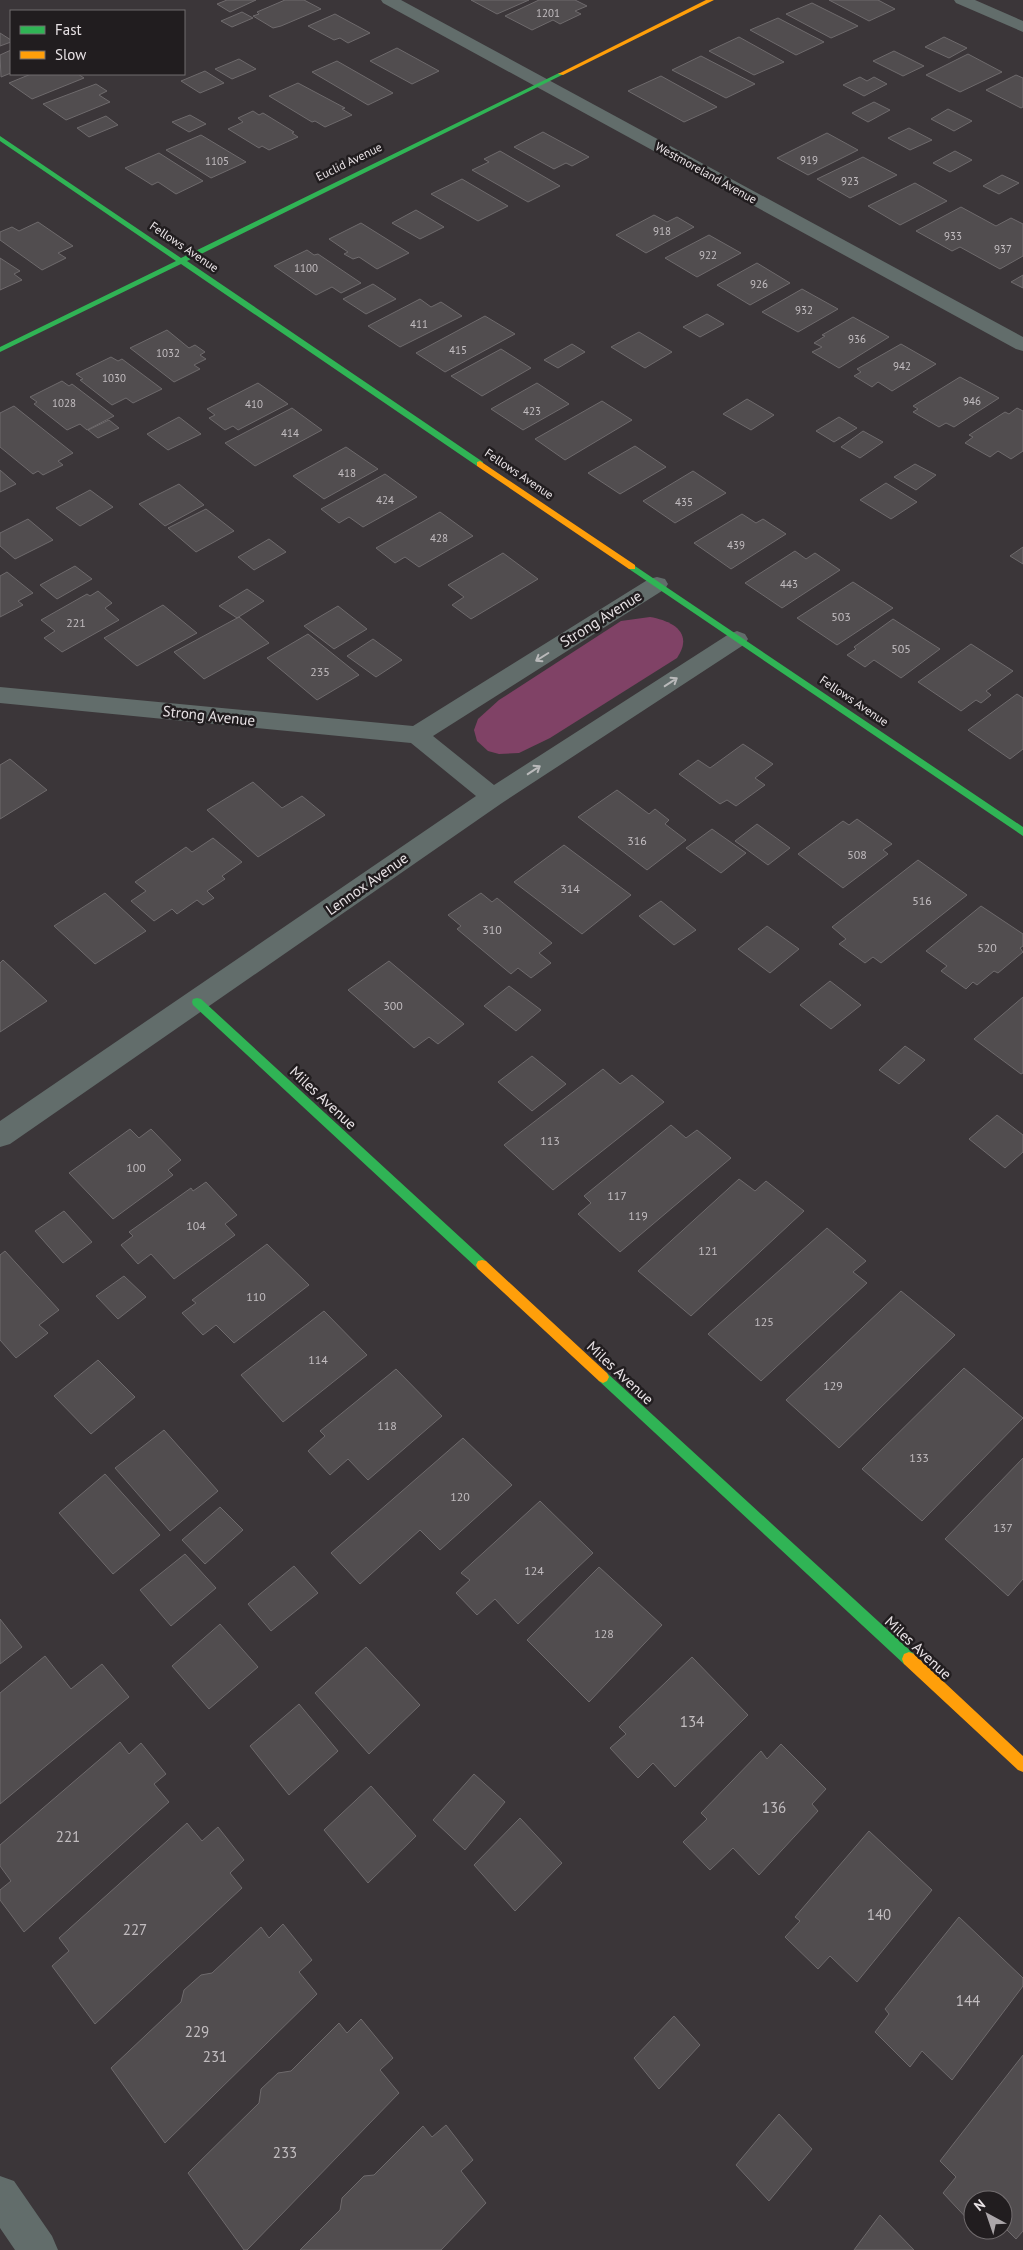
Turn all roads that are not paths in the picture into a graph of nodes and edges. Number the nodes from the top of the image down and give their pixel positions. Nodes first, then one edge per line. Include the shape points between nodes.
1 (389, 0) edge
2 (711, 0) edge
3 (962, 0) edge
4 (1023, 27) edge
5 (541, 83) junction
6 (0, 138) edge
7 (180, 261) junction
8 (1023, 345) edge
9 (0, 350) edge
10 (657, 584) junction
11 (737, 639) junction
12 (0, 695) edge
13 (417, 735) junction
14 (493, 797) junction
15 (1023, 832) edge
16 (197, 1002) junction
17 (0, 1136) edge
18 (1023, 1765) edge
19 (0, 2195) edge
20 (38, 2250) edge

1 - 5 street, Westmoreland Avenue
2 - 5 street, Euclid Avenue
3 - 4 street
5 - 7 street, Euclid Avenue
5 - 8 street, Westmoreland Avenue
6 - 7 street, Fellows Avenue
7 - 9 street, Euclid Avenue
7 - 10 street, Fellows Avenue
10 - 11 street, Fellows Avenue
10 -> 13 street, Strong Avenue
14 -> 11 street, Lennox Avenue
11 - 15 street, Fellows Avenue
12 - 13 street, Strong Avenue
13 - 14 street
14 - 16 street, Lennox Avenue
16 - 17 street, Lennox Avenue
16 - 18 street, Miles Avenue
19 - 20 street

